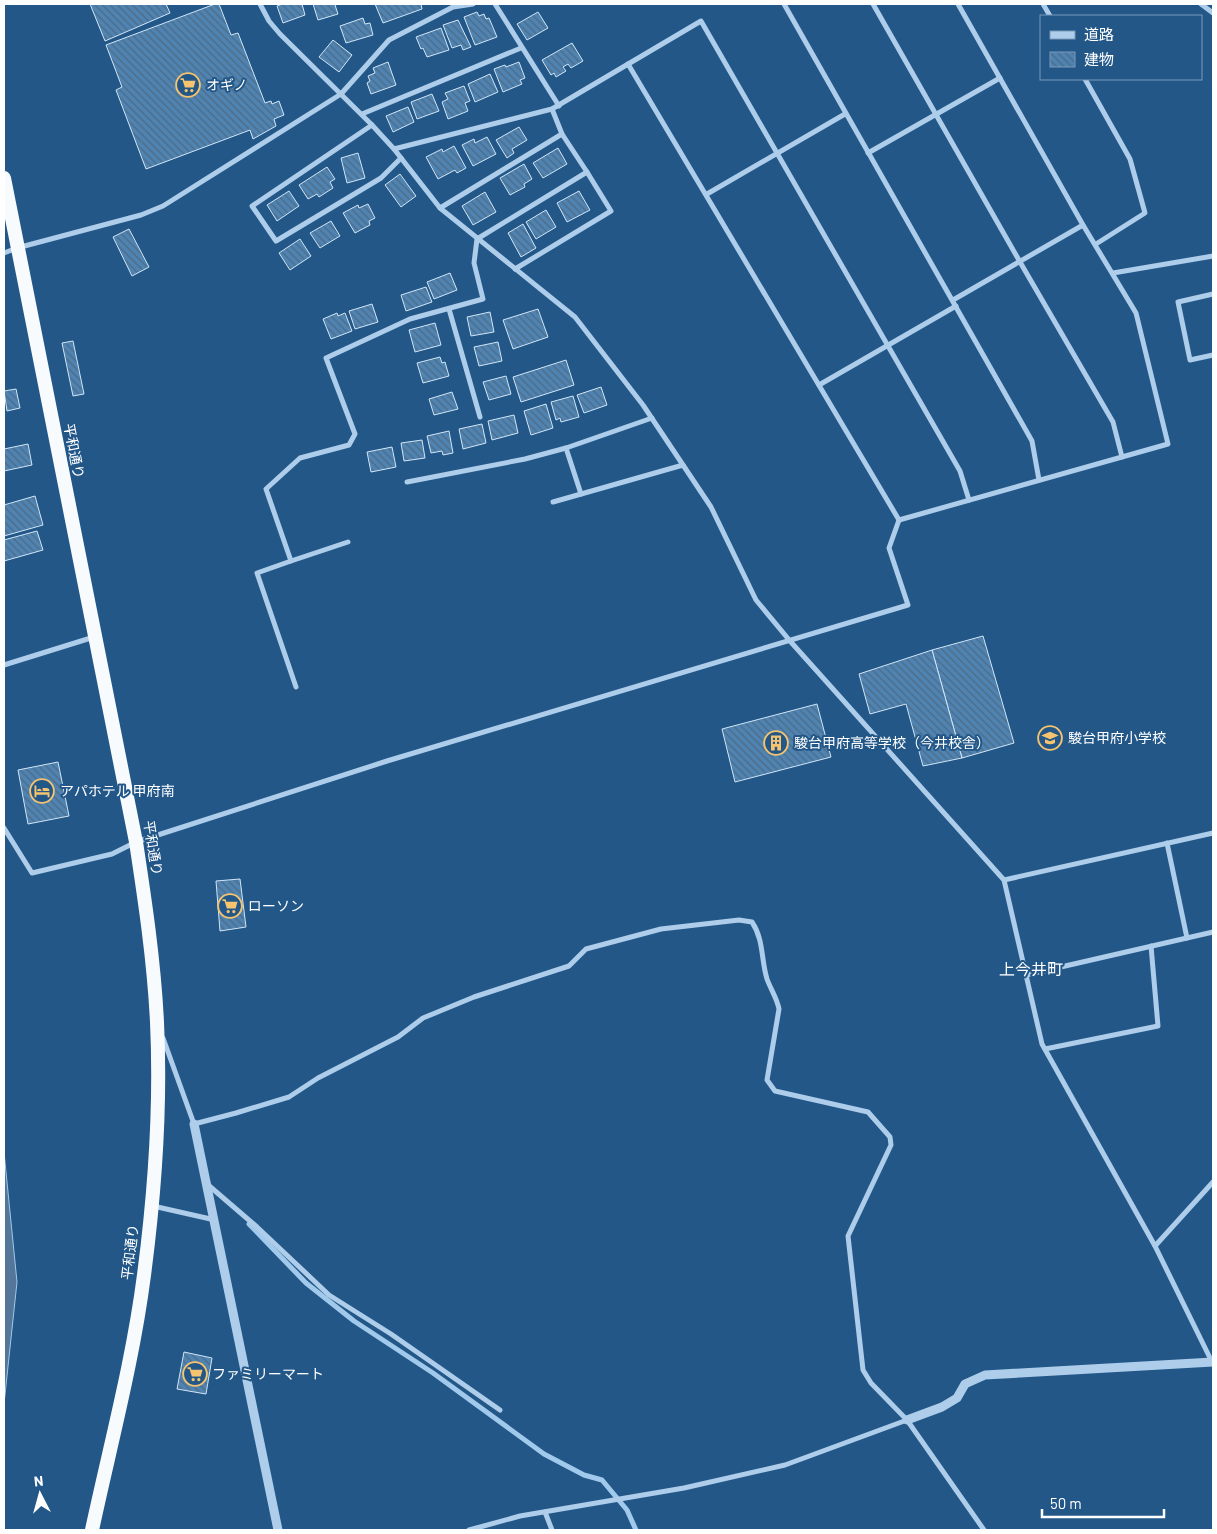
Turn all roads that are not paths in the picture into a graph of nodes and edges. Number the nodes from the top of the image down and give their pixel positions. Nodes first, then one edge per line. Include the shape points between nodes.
1 (260, 4) edge
2 (473, 4) edge
3 (495, 4) edge
4 (784, 4) edge
5 (873, 4) edge
6 (958, 4) edge
7 (1043, 4) edge
8 (1201, 4) edge
9 (1213, 13) edge
10 (1049, 15) edge
11 (521, 48) junction
12 (628, 64) junction
13 (1000, 78) junction
14 (1086, 80) edge
15 (341, 94) junction
16 (559, 106) junction
17 (552, 109) junction
18 (362, 114) junction
19 (845, 114) junction
20 (936, 114) junction
21 (372, 125) junction
22 (562, 134) junction
23 (394, 148) junction
24 (778, 152) junction
25 (868, 153) junction
26 (402, 158) junction
27 (587, 172) junction
28 (4, 178) edge
29 (707, 194) junction
30 (440, 208) junction
31 (1083, 225) junction
32 (477, 239) junction
33 (1096, 244) junction
34 (18, 248) junction
35 (4, 253) edge
36 (1213, 256) edge
37 (1020, 262) junction
38 (515, 270) junction
39 (1113, 273) junction
40 (1213, 294) edge
41 (952, 300) junction
42 (956, 306) junction
43 (449, 309) junction
44 (888, 345) junction
45 (1213, 355) edge
46 (820, 385) junction
47 (480, 417) dead end
48 (652, 418) junction
49 (566, 448) junction
50 (1122, 457) junction
51 (683, 466) junction
52 (1039, 480) junction
53 (407, 482) dead end
54 (581, 494) junction
55 (969, 500) junction
56 (553, 502) dead end
57 (899, 520) junction
58 (348, 542) dead end
59 (291, 561) junction
60 (95, 637) junction
61 (790, 641) junction
62 (4, 665) edge
63 (296, 687) dead end
64 (4, 828) edge
65 (1213, 833) edge
66 (136, 842) junction
67 (1167, 844) junction
68 (1004, 880) junction
69 (1213, 932) edge
70 (1187, 938) junction
71 (1151, 946) junction
72 (1026, 974) junction
73 (157, 1021) junction
74 (1045, 1048) junction
75 (194, 1124) junction
76 (1213, 1182) edge
77 (207, 1184) junction
78 (151, 1206) junction
79 (216, 1221) junction
80 (1155, 1246) junction
81 (1213, 1363) edge
82 (500, 1410) dead end
83 (907, 1420) junction
84 (545, 1512) junction
85 (92, 1530) edge
86 (278, 1530) edge
87 (469, 1530) edge
88 (552, 1530) edge
89 (984, 1530) edge

1 - 15 street via 280,34
2 - 15 street via 453,7 389,40
3 - 11 street
4 - 19 street
5 - 20 street
6 - 13 street
7 - 10 street
8 - 9 street
11 - 16 street
11 - 18 street
12 - 16 street
12 - 24 street via 701,21
12 - 29 street
13 - 20 street
13 - 31 street
14 - 33 street via 1130,159 1145,213
15 - 18 street
15 - 34 street via 163,206 141,215
16 - 17 street
17 - 22 street
17 - 23 street
18 - 21 street
19 - 24 street
19 - 25 street
20 - 25 street
20 - 37 street
21 - 23 street
21 - 26 street via 252,206 276,241 381,178
22 - 27 street
22 - 30 street
23 - 26 street
24 - 29 street
24 - 44 street
25 - 41 street
26 - 30 street
27 - 32 street
27 - 38 street via 611,211
28 - 34 highway, 平和通り
29 - 46 street
30 - 32 street
31 - 33 street
31 - 37 street
32 - 38 street
32 - 43 street via 474,263 484,300
33 - 39 street
34 - 35 street
34 - 60 highway, 平和通り
36 - 39 street
37 - 41 street
37 - 50 street via 1113,422
38 - 48 street via 575,317
39 - 50 street via 1136,313 1168,444
40 - 45 street via 1178,302 1190,360
41 - 42 street
42 - 44 street
42 - 52 street via 1032,441
43 - 47 street
43 - 59 street via 410,319 326,358 355,434 349,445 300,458 266,489
44 - 46 street
44 - 55 street via 960,472
46 - 57 street
48 - 49 street
48 - 51 street
49 - 53 street
49 - 54 street
50 - 52 street
51 - 54 street
51 - 61 street via 711,507 756,600
52 - 55 street
54 - 56 street
55 - 57 street
57 - 61 street via 889,548 908,606
58 - 59 street
59 - 63 street via 257,573
60 - 62 street
60 - 66 highway, 平和通り
61 - 66 street via 388,761
61 - 68 street
64 - 66 street via 32,873 112,854
65 - 67 street
66 - 73 highway, 平和通り
67 - 68 street
67 - 70 street
68 - 72 street
69 - 70 street
70 - 71 street
71 - 72 street
71 - 74 street via 1158,1026
72 - 74 street
73 - 75 street
73 - 78 highway, 平和通り via 157,1123
74 - 80 street
75 - 77 street
75 - 83 street via 288,1097 398,1037 423,1018 474,997 569,966 586,949 662,929 739,920 752,922 758,932 768,980 779,1009 767,1080 775,1091 868,1112 890,1137 891,1145 848,1236 863,1370 871,1383
76 - 80 street
77 - 79 street
77 - 82 street via 329,1295
78 - 79 street
78 - 85 highway, 平和通り via 134,1334
79 - 86 street
80 - 81 street
81 - 83 street via 985,1375 965,1384 957,1398 942,1407
83 - 84 street via 785,1465 684,1488
83 - 89 street
84 - 87 street
84 - 88 street

